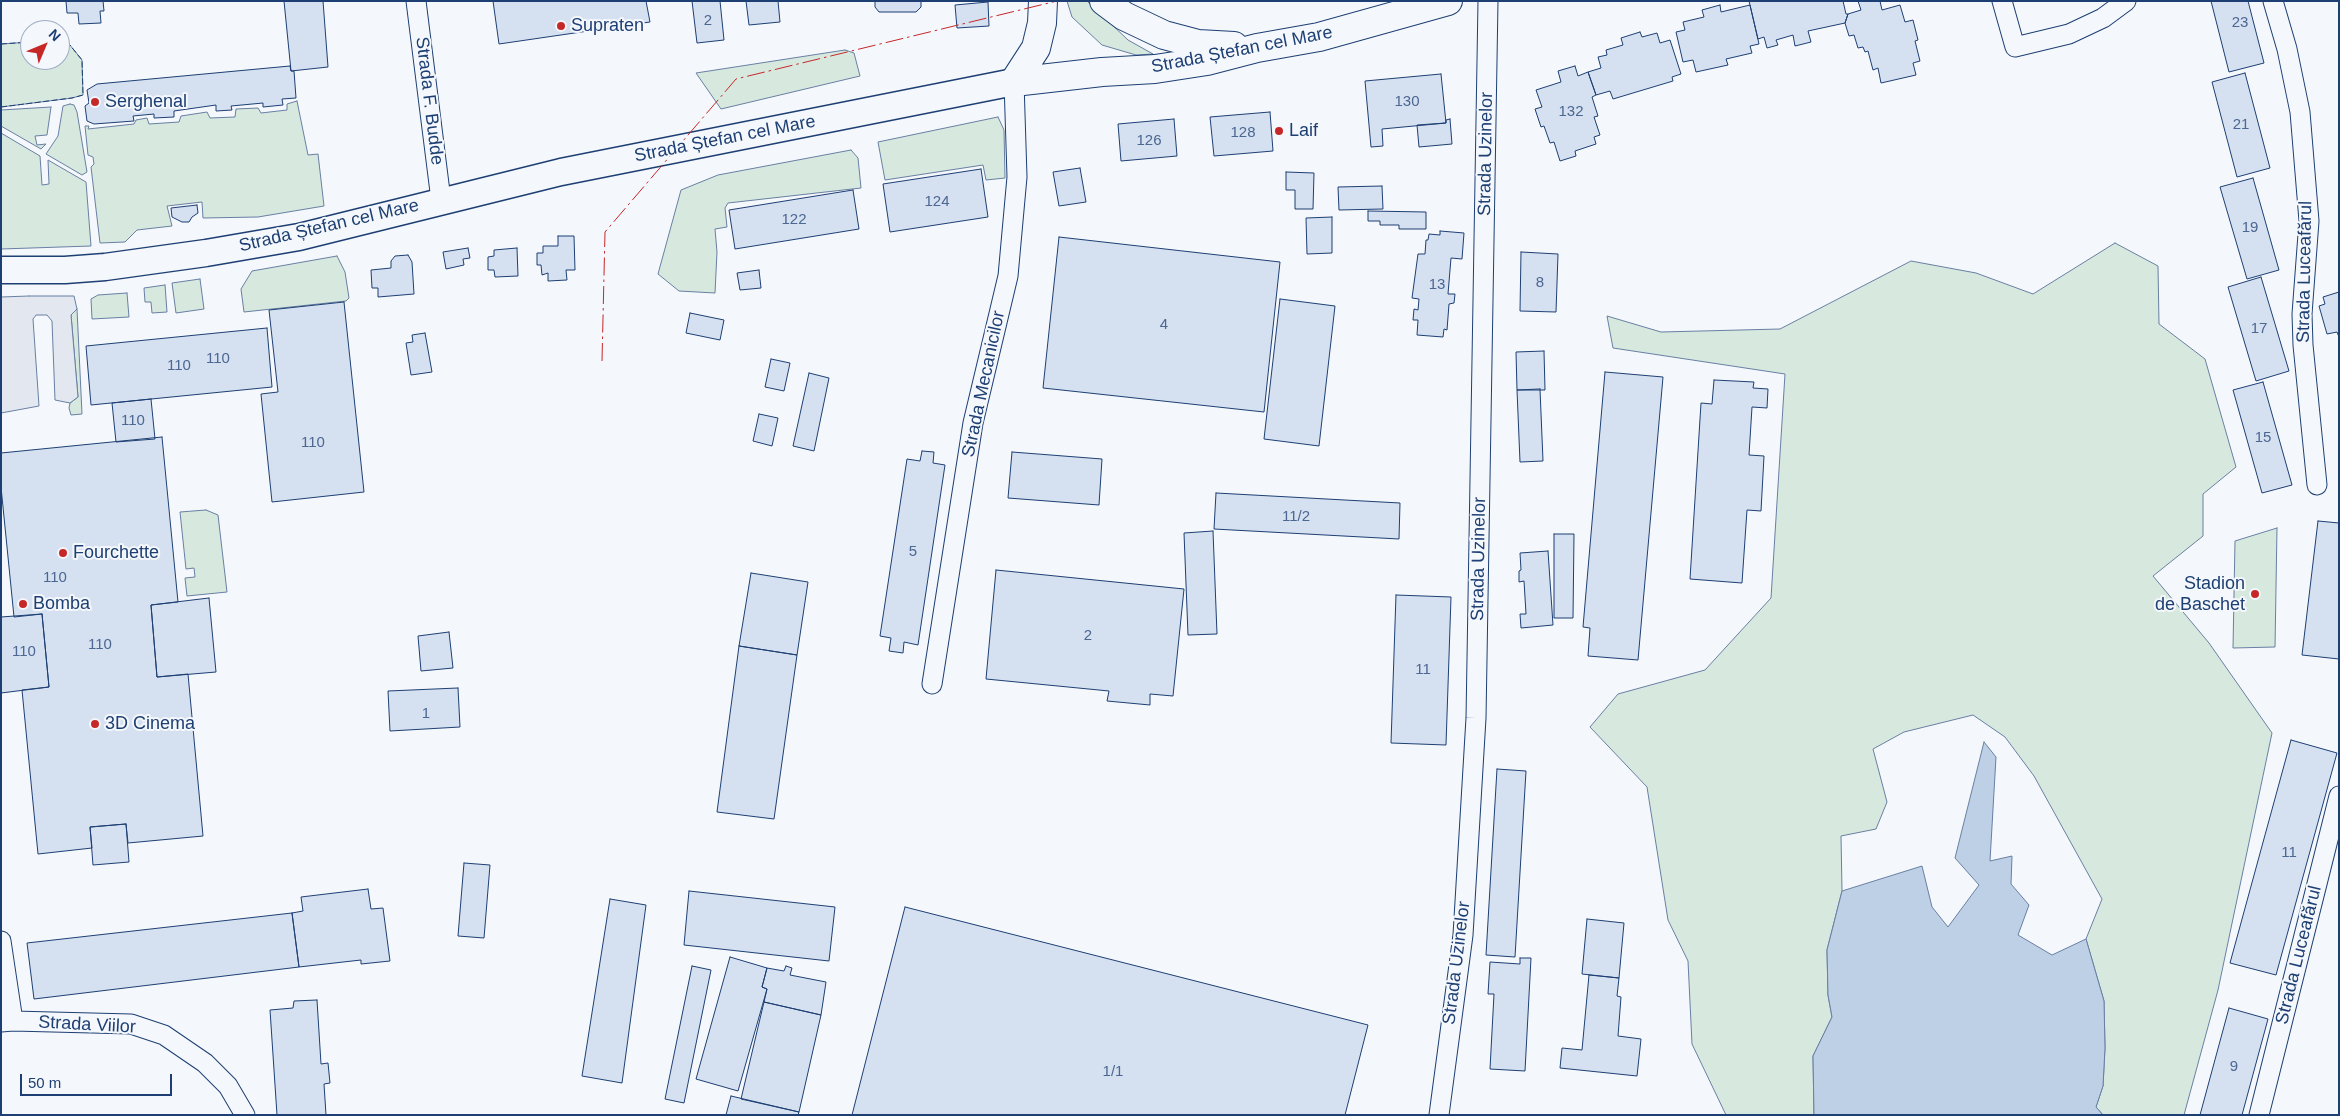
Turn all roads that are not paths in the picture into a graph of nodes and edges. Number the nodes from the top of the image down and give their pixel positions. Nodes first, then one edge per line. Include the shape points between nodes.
1 (416, 1) edge
2 (1043, 1) edge
3 (1104, 1) edge
4 (1448, 1) edge
5 (1488, 1) edge
6 (2002, 1) edge
7 (2126, 1) edge
8 (2273, 1) edge
9 (1258, 48) junction
10 (1014, 82) junction
11 (441, 200) junction
12 (1, 270) edge
13 (2317, 485) dead end
14 (932, 684) dead end
15 (2339, 796) edge
16 (1, 941) edge
17 (7, 1022) edge
18 (246, 1115) edge
19 (1439, 1115) edge
20 (2259, 1115) edge

1 - 11 street, Strada F. Budde
2 - 10 main road via 1036,48
3 - 9 main road via 1124,16 1164,35 1198,44
4 - 9 main road, Strada Ștefan cel Mare via 1319,37
5 - 19 street, Strada Uzinelor via 1476,718 1463,935
6 - 7 street via 2014,48 2069,34 2103,18
8 - 13 street, Strada Luceafărul via 2300,112 2309,221 2303,345
9 - 10 main road, Strada Ștefan cel Mare via 1207,61 1155,69
10 - 11 main road, Strada Ștefan cel Mare via 690,145
10 - 14 street, Strada Mecanicilor via 1018,177 1008,276 973,423
11 - 12 main road, Strada Ștefan cel Mare via 299,237 206,253 105,267
15 - 20 street, Strada Luceafărul
16 - 17 street, Strada Viilor
17 - 18 street, Strada Viilor via 131,1024 164,1035 205,1063 228,1086

